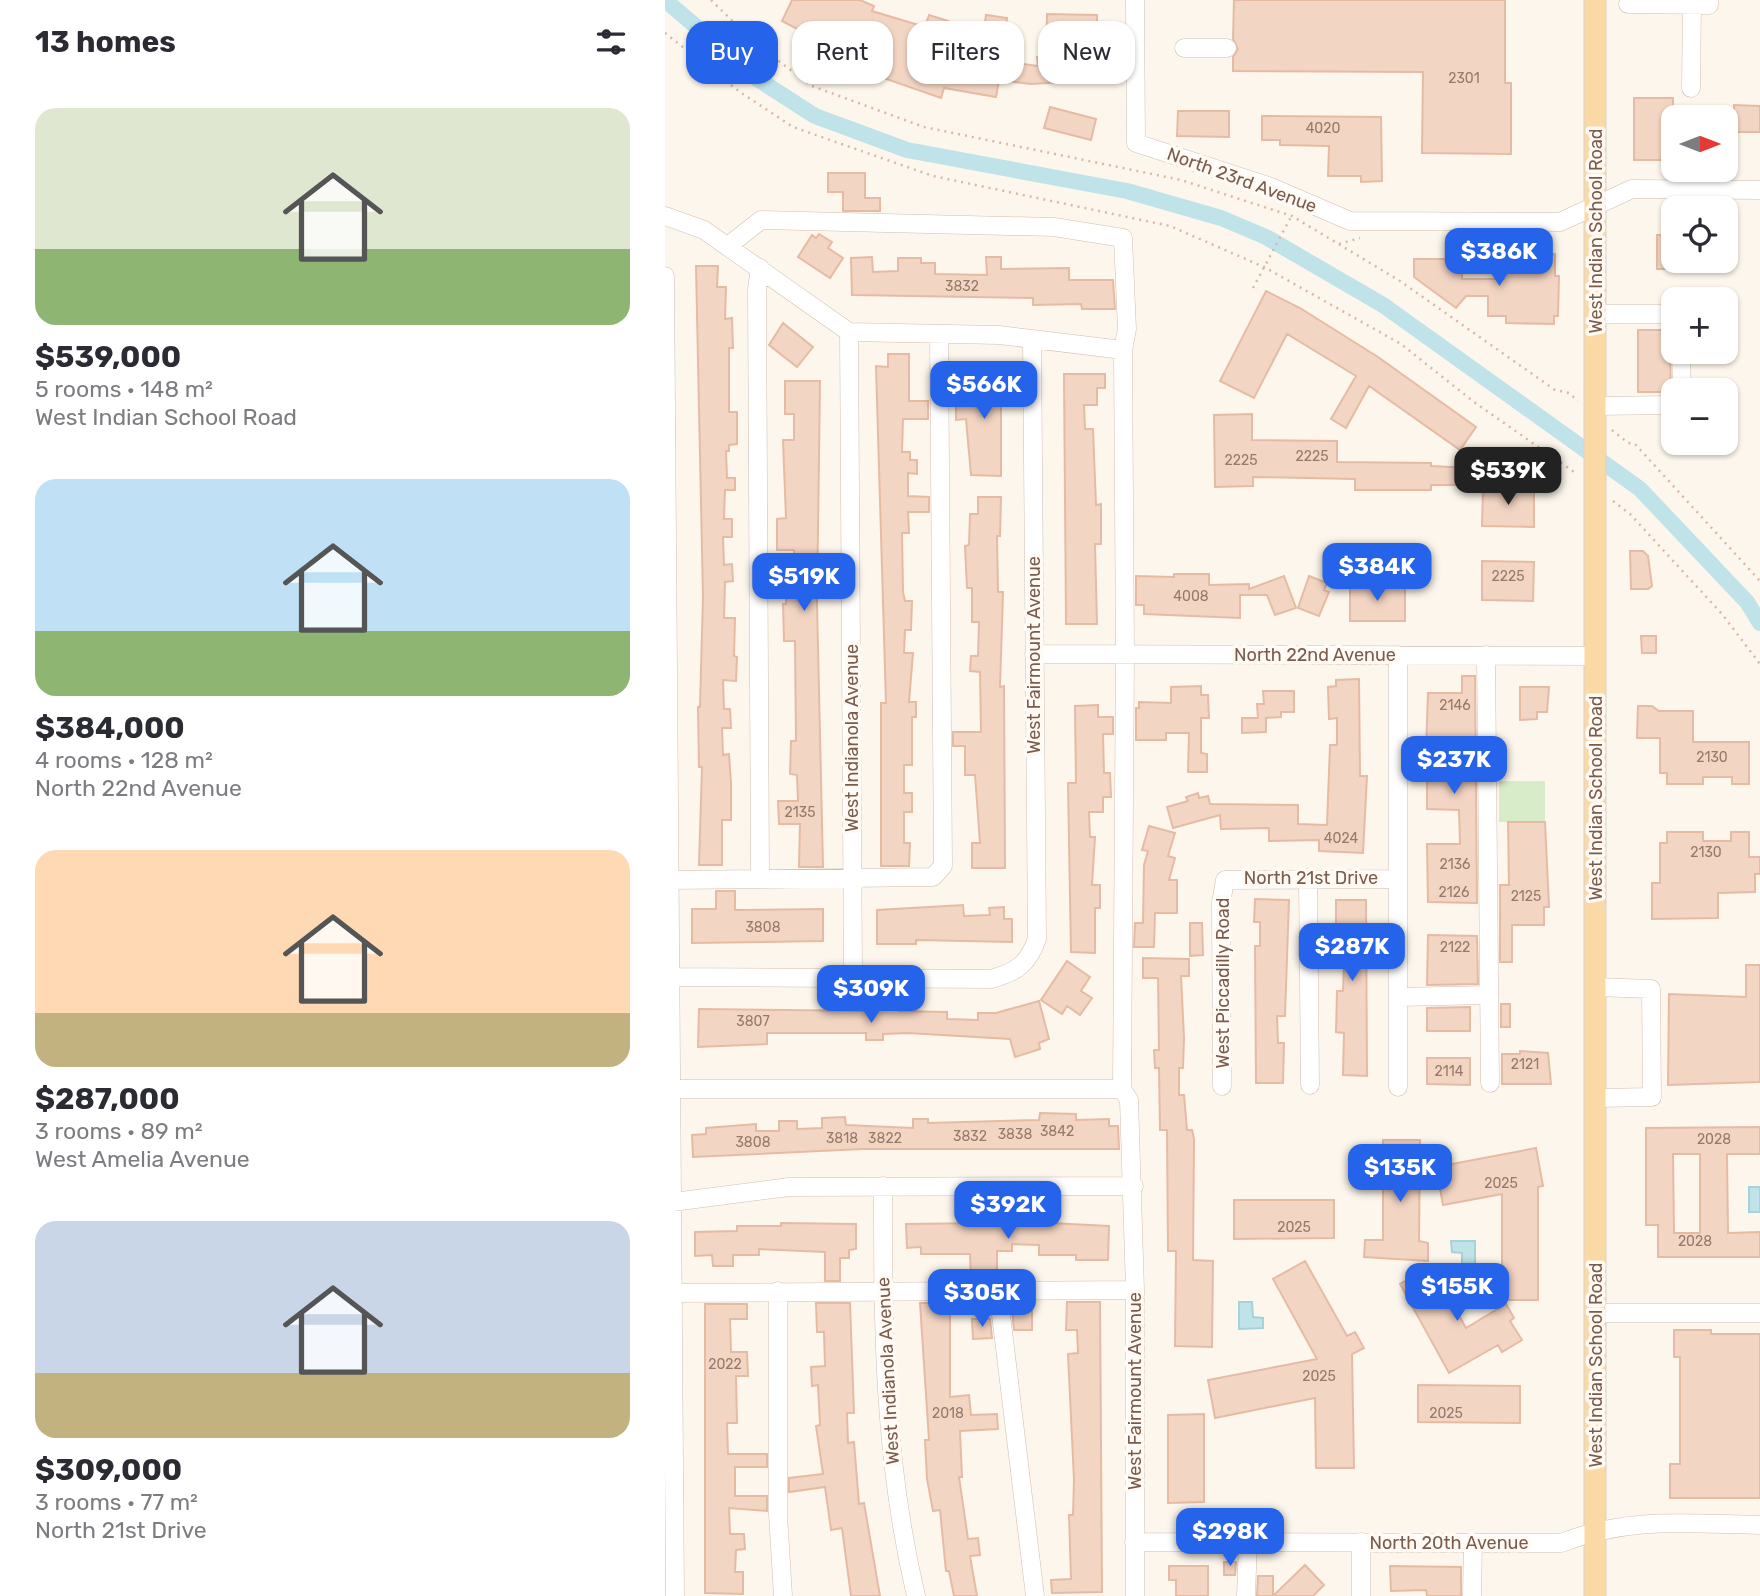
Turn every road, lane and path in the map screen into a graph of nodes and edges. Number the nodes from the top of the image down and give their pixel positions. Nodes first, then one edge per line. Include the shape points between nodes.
1 (711, 0) edge
2 (1135, 0) edge
3 (1595, 0) edge
4 (1700, 2) edge
5 (1628, 4) dead end
6 (1184, 48) dead end
7 (1227, 48) dead end
8 (1691, 89) dead end
9 (1760, 190) edge
10 (1597, 207) junction
11 (665, 216) edge
12 (1288, 222) dead end
13 (728, 246) junction
14 (760, 268) junction
15 (665, 276) edge
16 (1253, 288) dead end
17 (1597, 314) junction
18 (1661, 314) edge
19 (849, 332) junction
20 (939, 334) junction
21 (1032, 339) junction
22 (1123, 350) junction
23 (1569, 393) dead end
24 (1661, 405) edge
25 (1597, 406) junction
26 (1628, 443) dead end
27 (1627, 512) dead end
28 (1760, 581) edge
29 (1034, 654) junction
30 (1125, 655) junction
31 (1398, 655) junction
32 (1486, 656) junction
33 (1596, 656) junction
34 (1760, 664) edge
35 (669, 868) edge
36 (759, 877) junction
37 (853, 878) junction
38 (1308, 878) junction
39 (1398, 879) junction
40 (1224, 880) joint
41 (853, 976) junction
42 (668, 977) edge
43 (1596, 987) junction
44 (1489, 995) junction
45 (1398, 997) junction
46 (1490, 1083) dead end
47 (1310, 1085) dead end
48 (1222, 1086) dead end
49 (1398, 1087) dead end
50 (1122, 1088) junction
51 (669, 1089) edge
52 (1596, 1098) junction
53 (883, 1186) junction
54 (1134, 1186) junction
55 (669, 1203) edge
56 (998, 1290) junction
57 (1135, 1290) junction
58 (778, 1291) junction
59 (884, 1291) junction
60 (674, 1293) junction
61 (1595, 1313) junction
62 (1760, 1313) edge
63 (669, 1317) edge
64 (1760, 1525) edge
65 (1595, 1530) junction
66 (1134, 1542) junction
67 (1361, 1542) junction
68 (1248, 1543) junction
69 (1472, 1543) junction
70 (675, 1596) edge
71 (783, 1596) edge
72 (916, 1596) edge
73 (1035, 1596) edge
74 (1135, 1596) edge
75 (1246, 1596) edge
76 (1361, 1596) edge
77 (1472, 1596) edge
78 (1595, 1596) edge

1 - 23 path via 756,44 812,86 924,127 1181,180 1291,216 1400,281 1555,390
2 - 10 street, North 23rd Avenue via 1136,143 1271,187 1350,221 1560,222
3 - 10 main road, West Indian School Road
4 - 5 street
4 - 8 street
6 - 7 street
9 - 10 street, North 23rd Avenue via 1632,189
10 - 17 main road, West Indian School Road
11 - 13 street via 704,230
12 - 16 path
13 - 14 street
13 - 22 street, West Fairmount Avenue via 761,220 1054,227 1123,238 1127,328
14 - 19 street
14 - 36 street
15 - 35 street
17 - 18 street
17 - 25 main road, West Indian School Road
19 - 20 street
19 - 37 street, West Indianola Avenue
20 - 21 street
20 - 37 street via 943,866 933,877
21 - 22 street
21 - 29 street, West Fairmount Avenue
22 - 30 street, West Fairmount Avenue
24 - 25 street
25 - 33 main road, West Indian School Road
26 - 28 path via 1635,444 1670,480
27 - 34 path via 1722,614
29 - 30 street, North 22nd Avenue
29 - 41 street, West Fairmount Avenue via 1037,939 1022,967 991,979
30 - 31 street, North 22nd Avenue
30 - 50 street, West Fairmount Avenue
31 - 32 street, North 22nd Avenue
31 - 39 street
32 - 33 street, North 22nd Avenue
32 - 44 street
33 - 43 main road, West Indian School Road
35 - 36 street
35 - 42 street
36 - 37 street
37 - 41 street, West Indianola Avenue
38 - 39 street, North 21st Drive
38 - 40 street, North 21st Drive
38 - 47 street
39 - 45 street
40 - 48 street, West Piccadilly Road
41 - 42 street
42 - 51 street
43 - 52 main road, West Indian School Road
43 - 52 street via 1651,989 1652,1097
44 - 45 street
44 - 46 street
45 - 49 street
50 - 51 street
50 - 54 street, West Fairmount Avenue via 1129,1100
51 - 55 street
52 - 61 main road, West Indian School Road
53 - 54 street
53 - 55 street via 789,1187
53 - 59 street, West Indianola Avenue
54 - 57 street, West Fairmount Avenue
55 - 60 street
56 - 57 street
56 - 59 street
56 - 73 street
57 - 66 street, West Fairmount Avenue
58 - 59 street
58 - 60 street
58 - 71 street via 778,1514
59 - 72 street, West Indianola Avenue via 891,1457
60 - 63 street
61 - 62 street
61 - 65 main road, West Indian School Road
63 - 70 street
64 - 65 street, North 20th Avenue via 1627,1524
65 - 69 street, North 20th Avenue via 1561,1543
65 - 78 main road, West Indian School Road
66 - 68 street, North 20th Avenue
66 - 74 street, West Fairmount Avenue
67 - 68 street, North 20th Avenue
67 - 69 street, North 20th Avenue
67 - 76 street
68 - 75 street
69 - 77 street

